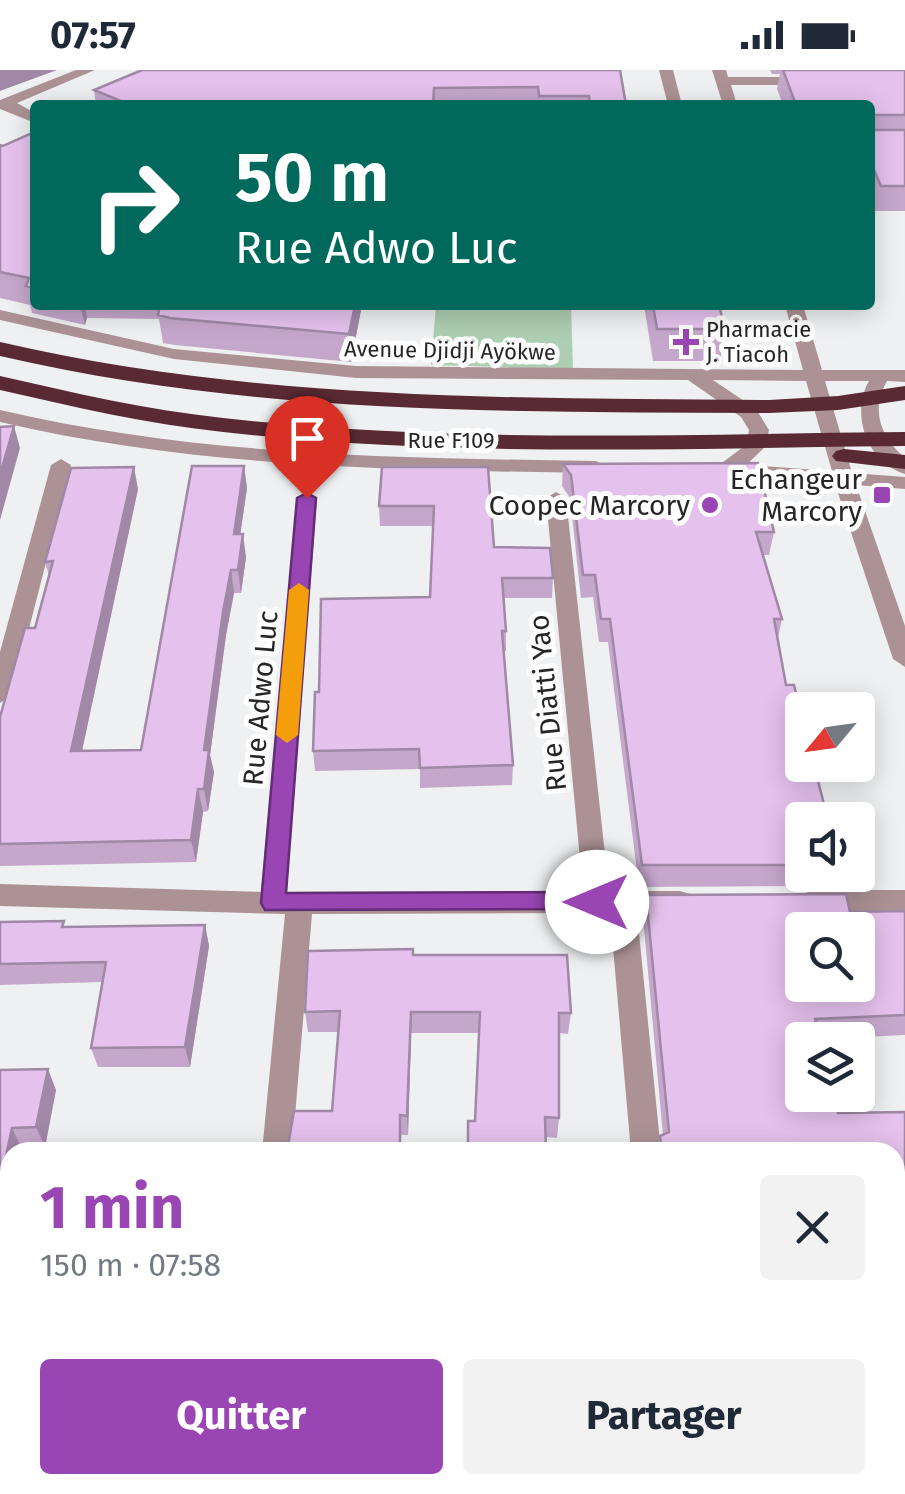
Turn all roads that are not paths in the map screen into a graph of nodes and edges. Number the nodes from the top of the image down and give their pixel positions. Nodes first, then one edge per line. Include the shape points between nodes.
1 (88, 70) edge
2 (666, 70) edge
3 (765, 70) edge
4 (721, 76) edge
5 (832, 81) edge
6 (675, 100) edge
7 (728, 100) edge
8 (3, 104) edge
9 (30, 117) edge
10 (795, 310) edge
11 (0, 314) edge
12 (0, 349) edge
13 (813, 373) junction
14 (692, 374) junction
15 (881, 376) junction
16 (905, 376) edge
17 (0, 383) edge
18 (905, 393) edge
19 (646, 404) junction
20 (905, 408) edge
21 (0, 416) edge
22 (905, 438) edge
23 (652, 440) junction
24 (62, 465) dead end
25 (905, 465) edge
26 (615, 467) edge
27 (844, 479) junction
28 (905, 484) edge
29 (307, 498) dead end
30 (556, 498) dead end
31 (905, 659) edge
32 (0, 694) edge
33 (0, 895) edge
34 (905, 901) edge
35 (610, 902) junction
36 (716, 902) edge
37 (792, 902) edge
38 (286, 903) junction
39 (277, 1142) edge
40 (645, 1142) edge

1 - 8 street
2 - 6 street
3 - 4 street
4 - 5 street
4 - 7 street
8 - 9 street
10 - 13 street
11 - 14 street, Avenue Djidji Ayökwe via 174,354 277,366 404,374
12 - 19 highway via 120,377 304,398
13 - 14 street, Avenue Djidji Ayökwe
13 - 15 street, Avenue Djidji Ayökwe
13 - 27 street
14 - 27 street via 749,412 759,430 754,448 718,469
15 - 16 street, Avenue Djidji Ayökwe
15 - 25 street via 866,402 869,420 885,452
17 - 23 highway via 156,414 338,437
18 - 19 highway via 800,405
19 - 20 highway
21 - 26 street, Rue F109 via 123,444 257,459
22 - 23 highway
23 - 25 highway
24 - 32 street
27 - 28 street
27 - 31 street
29 - 38 street, Rue Adwo Luc
30 - 35 street, Rue Diatti Yao
33 - 38 street
34 - 37 street
35 - 36 street
35 - 38 street
35 - 40 street, Rue Diatti Yao
38 - 39 street, Rue Adwo Luc

